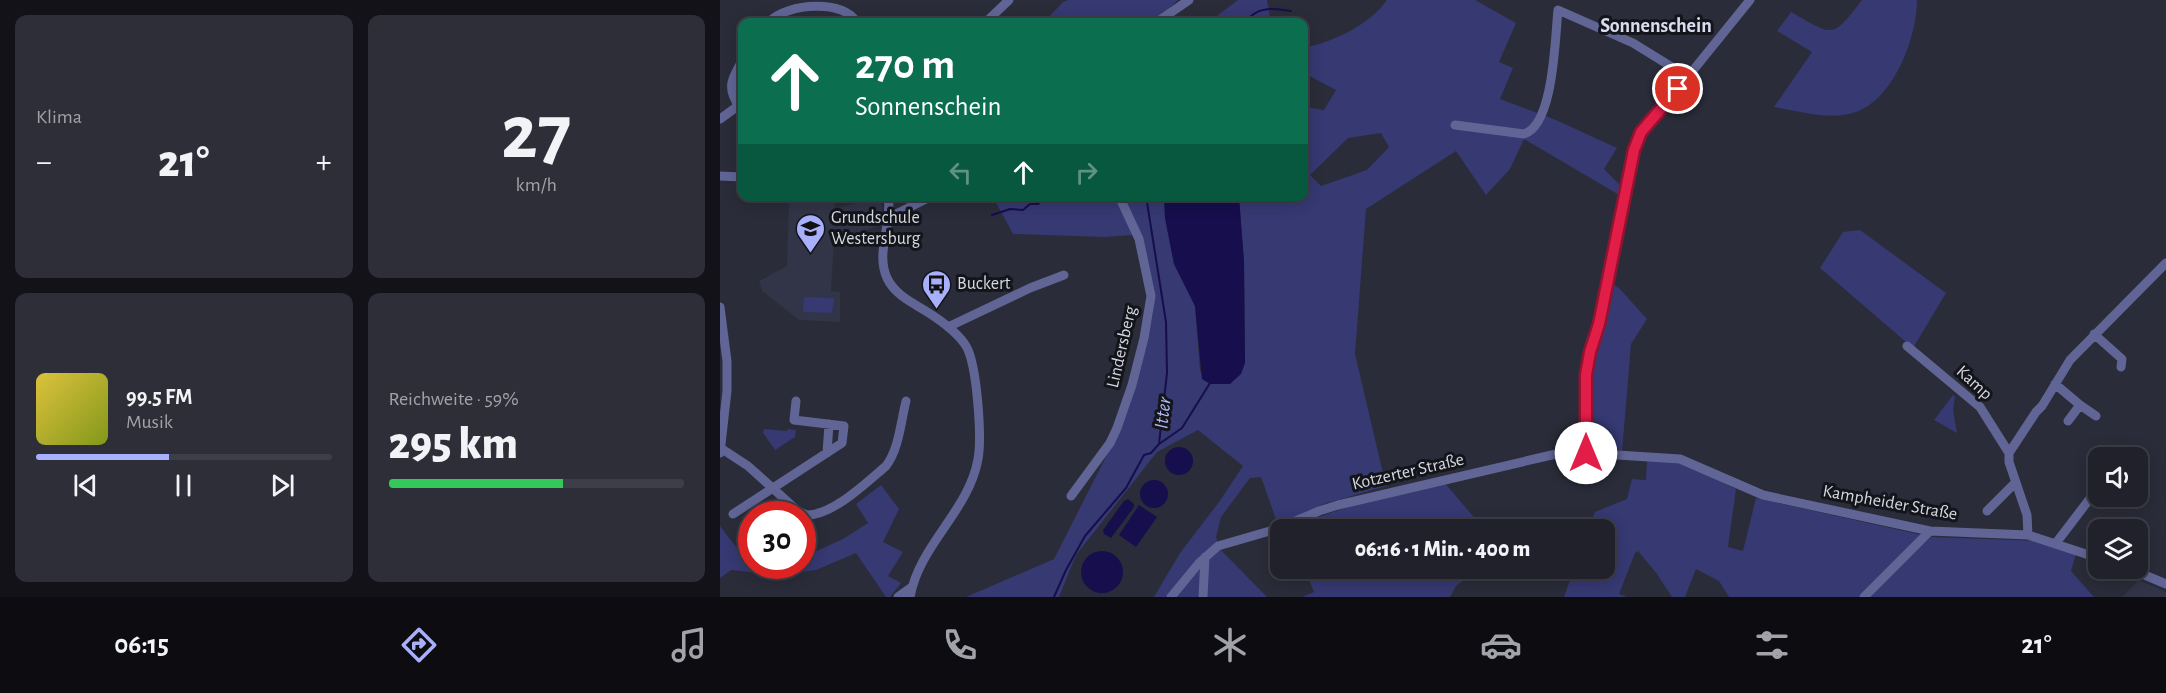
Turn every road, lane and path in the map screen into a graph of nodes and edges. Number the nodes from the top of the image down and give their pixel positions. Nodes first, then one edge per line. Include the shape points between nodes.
1 (1009, 0) edge
2 (1189, 0) edge
3 (1750, 0) edge
4 (774, 18) edge
5 (855, 18) edge
6 (990, 18) edge
7 (1163, 18) edge
8 (738, 67) edge
9 (1688, 77) junction
10 (738, 101) edge
11 (738, 106) edge
12 (720, 119) edge
13 (1455, 125) dead end
14 (720, 176) edge
15 (738, 177) edge
16 (888, 201) edge
17 (922, 201) edge
18 (1121, 201) edge
19 (890, 217) junction
20 (2166, 263) edge
21 (1064, 275) dead end
22 (720, 307) edge
23 (948, 327) junction
24 (2094, 334) junction
25 (1907, 346) dead end
26 (2121, 367) dead end
27 (2055, 384) junction
28 (906, 401) dead end
29 (796, 402) dead end
30 (2080, 405) junction
31 (2096, 416) dead end
32 (2068, 422) dead end
33 (830, 424) junction
34 (721, 451) edge
35 (827, 453) junction
36 (1586, 453) junction
37 (2009, 453) junction
38 (1680, 459) joint
39 (2016, 482) junction
40 (772, 488) junction
41 (1071, 496) dead end
42 (786, 501) edge
43 (2088, 501) edge
44 (1987, 511) dead end
45 (733, 514) dead end
46 (816, 515) edge
47 (1930, 531) junction
48 (2028, 536) junction
49 (2056, 543) junction
50 (2088, 554) edge
51 (1205, 557) junction
52 (2148, 576) edge
53 (2166, 584) edge
54 (911, 592) edge
55 (898, 597) edge
56 (1171, 597) edge
57 (1203, 597) edge
58 (1864, 597) edge

1 - 6 street
2 - 7 street
3 - 9 street
4 - 5 street via 806,3 847,7
8 - 10 street via 730,86
9 - 13 street via 1633,43 1558,10 1550,87 1543,115 1532,130 1524,134
9 - 36 street via 1641,132 1634,150 1586,375
11 - 12 street
14 - 15 street
16 - 19 street
17 - 19 street
18 - 41 street, Lindersberg via 1139,239 1150,285 1144,338 1117,428
19 - 23 street via 883,257 889,281 898,294
20 - 24 street
21 - 23 street
22 - 34 street via 727,361
23 - 54 street via 961,339 972,360 979,458 966,494 923,561
24 - 26 street via 2122,359
24 - 27 street
25 - 37 street, Kamp via 1980,407
27 - 30 street
27 - 37 street
28 - 46 street via 886,466 833,507
29 - 33 street via 794,420
30 - 31 street
30 - 32 street
33 - 35 street
33 - 35 street via 844,426 842,443
34 - 40 street via 748,466
35 - 40 street
36 - 38 street, Kotzerter Straße
36 - 51 street, Kotzerter Straße via 1556,454 1338,505 1277,530 1218,546
37 - 39 street, Kamp
38 - 47 street, Kampheider Straße via 1763,495
39 - 44 street
39 - 48 street, Kamp via 2027,515
40 - 42 street
40 - 45 street
43 - 49 street
47 - 48 street, Kampheider Straße
47 - 58 street
48 - 49 street, Kampheider Straße
49 - 50 street, Kampheider Straße
51 - 56 street, Kotzerter Straße
51 - 57 street
52 - 53 street
54 - 55 street

